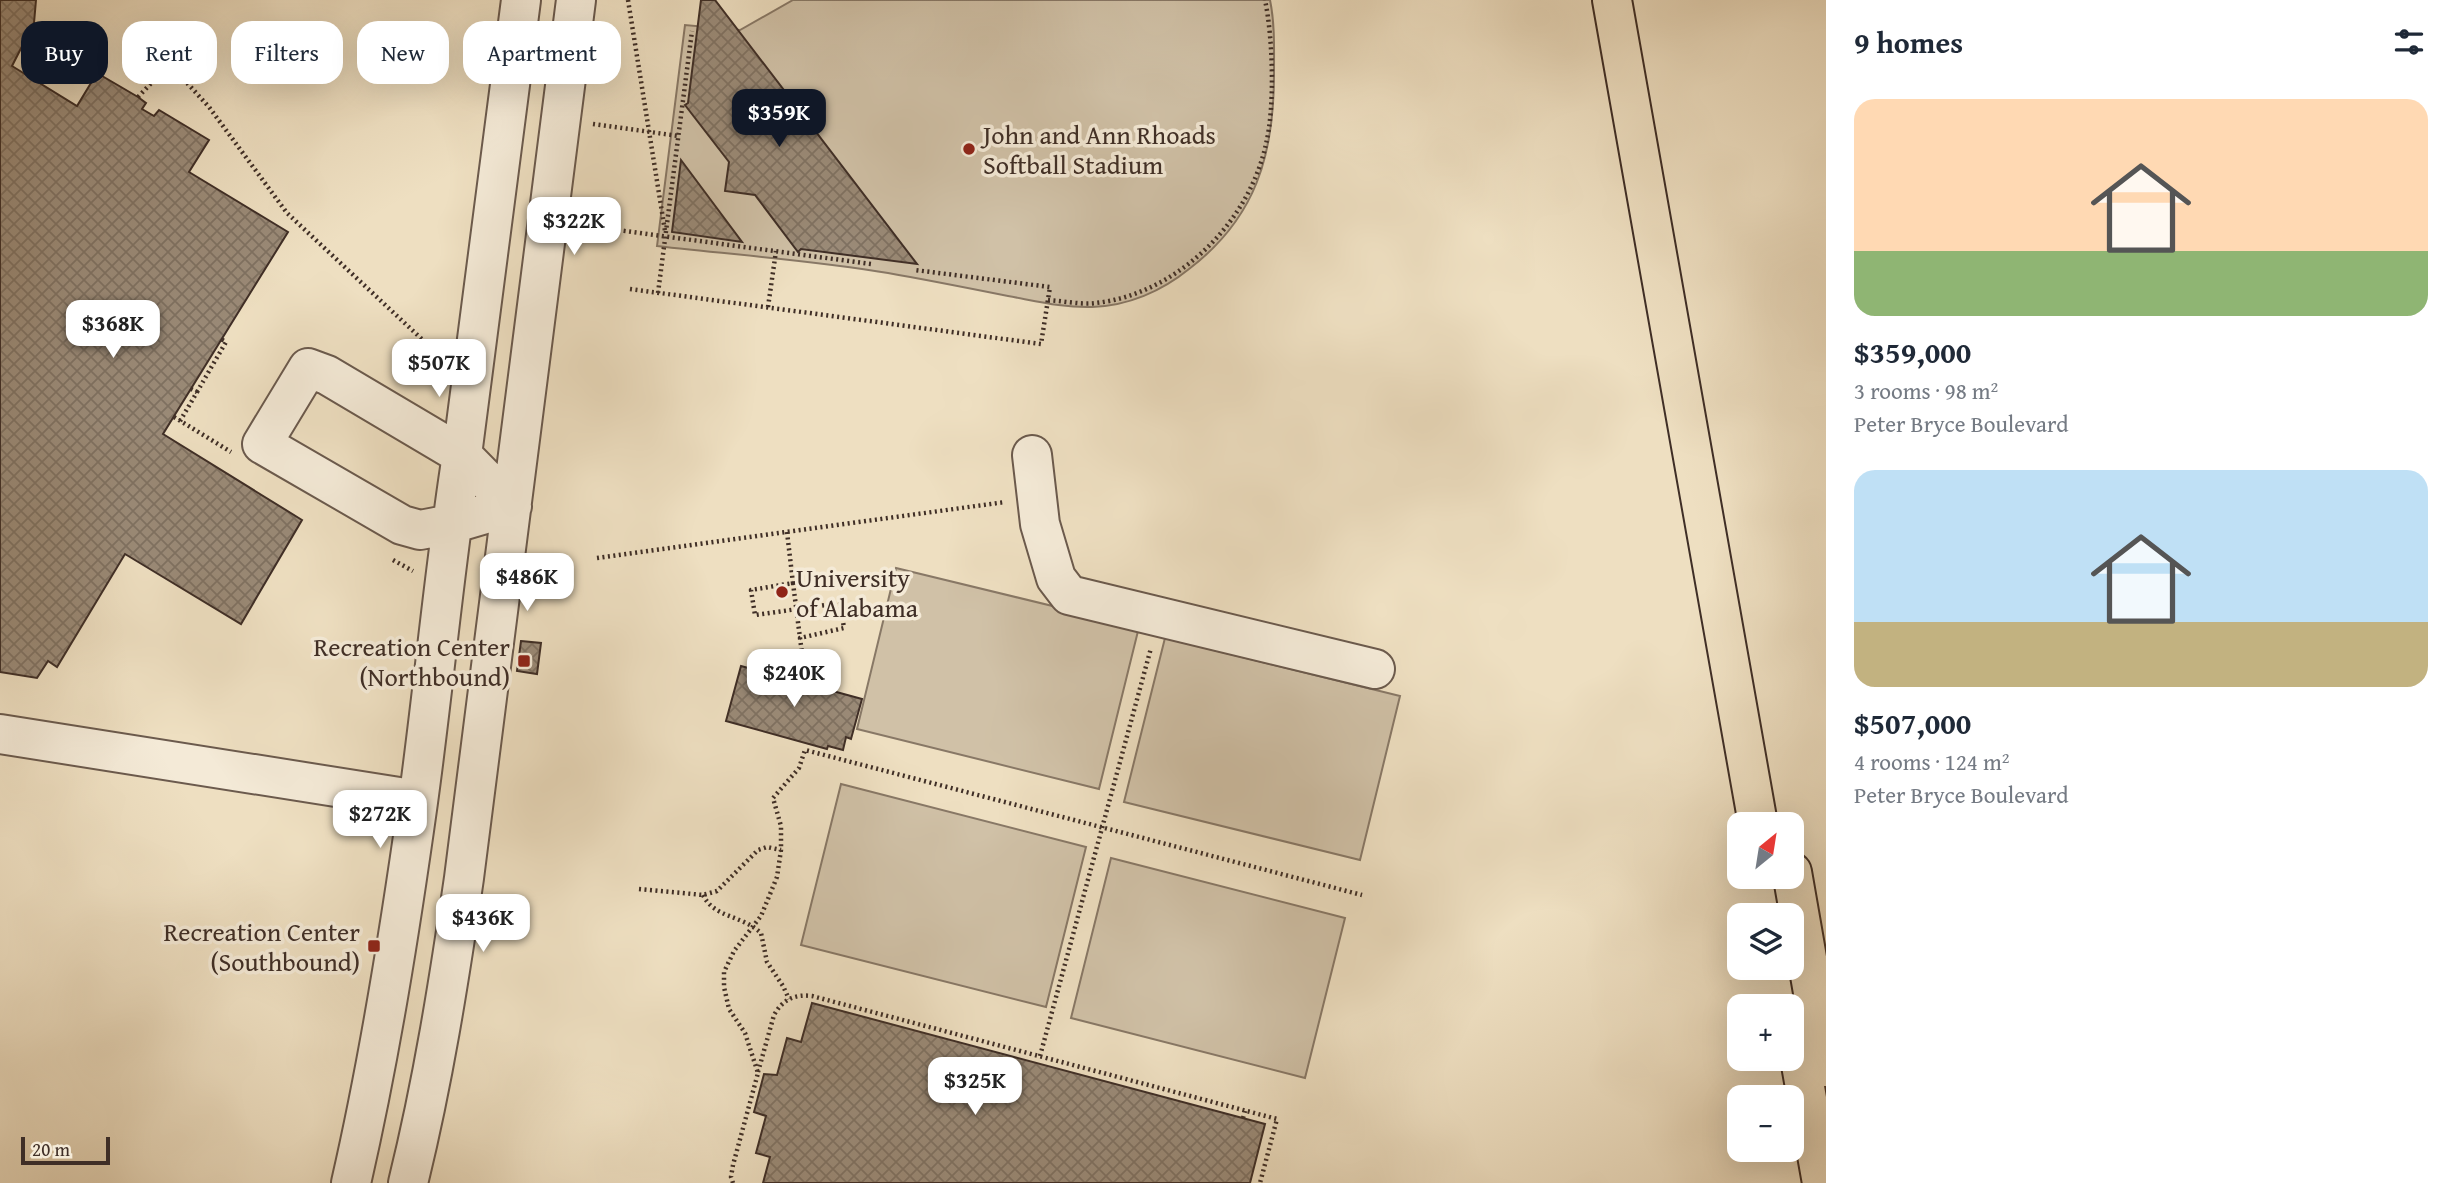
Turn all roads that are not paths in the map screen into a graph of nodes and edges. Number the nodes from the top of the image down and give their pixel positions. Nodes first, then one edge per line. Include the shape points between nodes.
1 (521, 0) edge
2 (576, 0) edge
3 (1612, 0) edge
4 (1639, 0) edge
5 (462, 455) junction
6 (1032, 455) dead end
7 (512, 506) junction
8 (451, 524) junction
9 (1375, 669) dead end
10 (0, 734) edge
11 (418, 800) junction
12 (1756, 812) edge
13 (1782, 812) edge
14 (1795, 889) edge
15 (1826, 1067) edge
16 (1802, 1071) edge
17 (351, 1183) edge
18 (408, 1183) edge
19 (1822, 1183) edge

1 - 5 street
2 - 7 street
3 - 12 highway
4 - 13 highway
5 - 7 street
5 - 8 street
5 - 8 street via 308,368 262,444 402,525 420,530
6 - 9 street via 1040,524 1056,578 1069,595
7 - 8 street
7 - 18 street via 447,998
8 - 11 street
10 - 11 street
11 - 17 street via 383,1029
14 - 15 highway
16 - 19 highway

